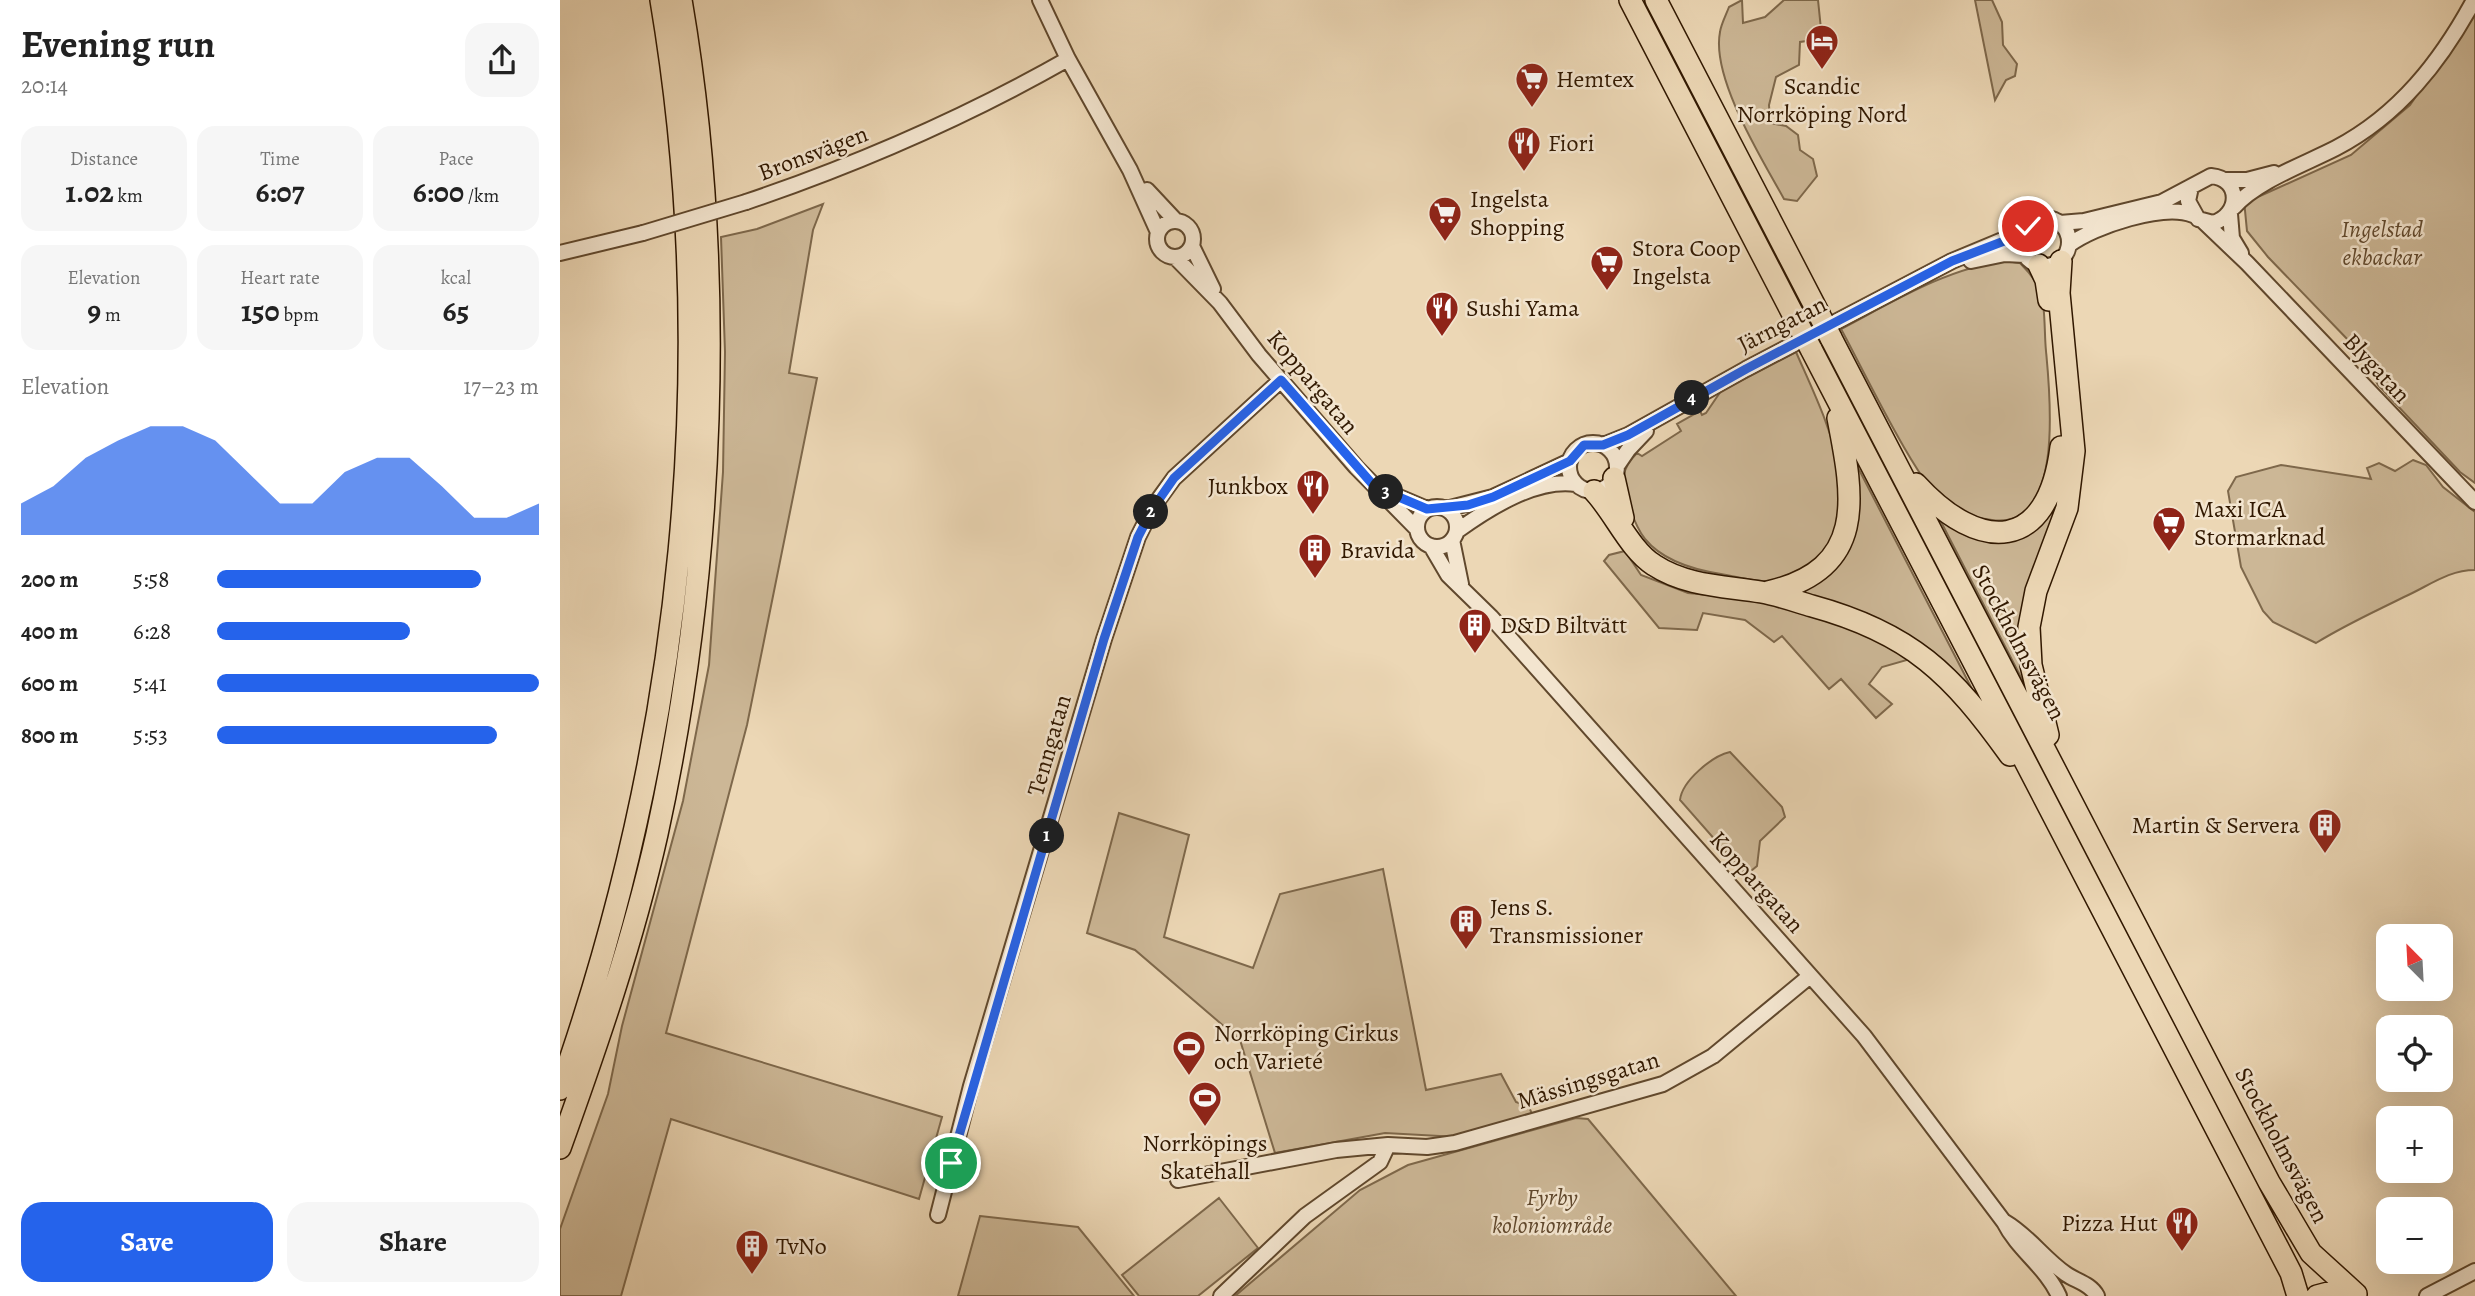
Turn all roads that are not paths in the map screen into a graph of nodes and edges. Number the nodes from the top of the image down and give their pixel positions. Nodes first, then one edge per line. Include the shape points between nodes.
1 (661, 0) edge
2 (681, 0) edge
3 (1040, 0) edge
4 (1630, 0) edge
5 (1656, 0) edge
6 (2474, 0) edge
7 (1068, 59) junction
8 (2302, 165) junction
9 (1130, 170) junction
10 (2224, 180) junction
11 (2191, 187) junction
12 (2232, 210) junction
13 (2198, 218) junction
14 (1175, 220) junction
15 (2060, 223) junction
16 (2024, 231) junction
17 (1158, 232) junction
18 (1192, 246) junction
19 (560, 253) edge
20 (2065, 253) junction
21 (1176, 258) junction
22 (2032, 260) junction
23 (2247, 263) junction
24 (1925, 278) junction
25 (1220, 303) junction
26 (1281, 380) junction
27 (1833, 392) junction
28 (1663, 416) junction
29 (1603, 445) junction
30 (1570, 461) junction
31 (1896, 462) junction
32 (1616, 472) junction
33 (1375, 487) junction
34 (1585, 487) junction
35 (2475, 502) edge
36 (1427, 509) junction
37 (1446, 509) junction
38 (1417, 529) junction
39 (1628, 534) junction
40 (1455, 536) junction
41 (1431, 546) junction
42 (1461, 585) junction
43 (1763, 593) junction
44 (2057, 771) junction
45 (2052, 814) junction
46 (1810, 976) junction
47 (560, 1090) edge
48 (1388, 1144) junction
49 (560, 1148) edge
50 (1178, 1180) dead end
51 (938, 1215) dead end
52 (2004, 1222) junction
53 (2475, 1271) edge
54 (2081, 1283) junction
55 (2359, 1295) edge
56 (2431, 1295) edge
57 (1221, 1296) edge
58 (2060, 1296) edge
59 (2097, 1296) edge
60 (2298, 1296) edge
61 (2317, 1296) edge
62 (2413, 1296) edge

1 - 47 highway via 678,130 690,280 685,468 675,596 662,699 636,831 612,928
2 - 49 highway via 698,128 707,277 706,469 695,598 657,835 601,1035
3 - 7 street
4 - 27 highway, Stockholmsvägen, bridge
5 - 31 highway, Stockholmsvägen, bridge
6 - 8 street via 2432,70 2401,101 2357,136
7 - 9 street
7 - 19 street, Bronsvägen, bridge via 917,136 832,172 643,233
8 - 10 street via 2247,180
8 - 12 street via 2254,190
9 - 14 street
9 - 17 street
10 - 11 street via 2204,177
10 - 12 street via 2234,191
11 - 13 street via 2188,201
11 - 15 street via 2162,202
12 - 13 street via 2213,223
12 - 23 street, Blygatan via 2232,238
13 - 20 street via 2171,211 2125,221 2093,230
13 - 23 street, Blygatan
14 - 17 street
14 - 18 street via 1191,229
15 - 16 street via 2038,219
15 - 20 street via 2069,237
16 - 22 street via 2021,243
16 - 24 street, Järngatan via 1952,261
17 - 21 street via 1159,248
18 - 21 street
18 - 25 street, Koppargatan
20 - 22 street via 2050,266
20 - 44 highway via 2059,293 2074,451 2067,508 2036,591 2028,643
21 - 25 street, Koppargatan
22 - 24 street, Järngatan via 1986,257
22 - 31 highway via 2047,285 2061,446 2054,487 2040,510 2014,531 1973,528 1935,505
23 - 35 street, Blygatan
24 - 28 street, Järngatan via 1758,362
25 - 26 street, Koppargatan
26 - 33 street, Koppargatan
26 - 51 street, Tenngatan via 1174,478 1138,537 971,1086
27 - 43 highway via 1850,491 1844,534 1827,565 1811,578
27 - 45 highway, Stockholmsvägen
28 - 29 street, Järngatan
28 - 32 street, Järngatan via 1628,450
29 - 30 street via 1584,445
29 - 32 street via 1613,453
30 - 34 street via 1571,475
30 - 37 street via 1493,497
31 - 44 highway, Stockholmsvägen
32 - 34 street via 1604,488
32 - 39 highway
33 - 36 street, Koppargatan
33 - 38 street, Koppargatan
34 - 39 highway
34 - 40 street via 1561,482 1540,486 1480,515
36 - 37 street
36 - 38 street
37 - 40 street via 1455,518
38 - 41 street via 1421,540
39 - 43 highway via 1644,558 1666,572 1703,584
40 - 41 street via 1446,545
40 - 42 street, Koppargatan via 1455,566
41 - 42 street, Koppargatan via 1443,569
42 - 46 street, Koppargatan
43 - 45 highway via 1856,618 1903,641 1941,670 1985,721
44 - 55 highway, Stockholmsvägen via 2297,1232 2323,1266
45 - 60 highway, Stockholmsvägen via 2291,1273
46 - 48 street, Mässingsgatan via 1713,1056 1663,1084 1455,1143 1427,1147
46 - 52 street, Koppargatan via 1864,1036
48 - 50 street, Mässingsgatan
48 - 57 street via 1374,1167 1305,1216
52 - 54 street, Koppargatan
52 - 58 street, Koppargatan
53 - 56 street
54 - 58 street
54 - 59 street, Koppargatan
55 - 61 highway via 2336,1291
56 - 62 street

